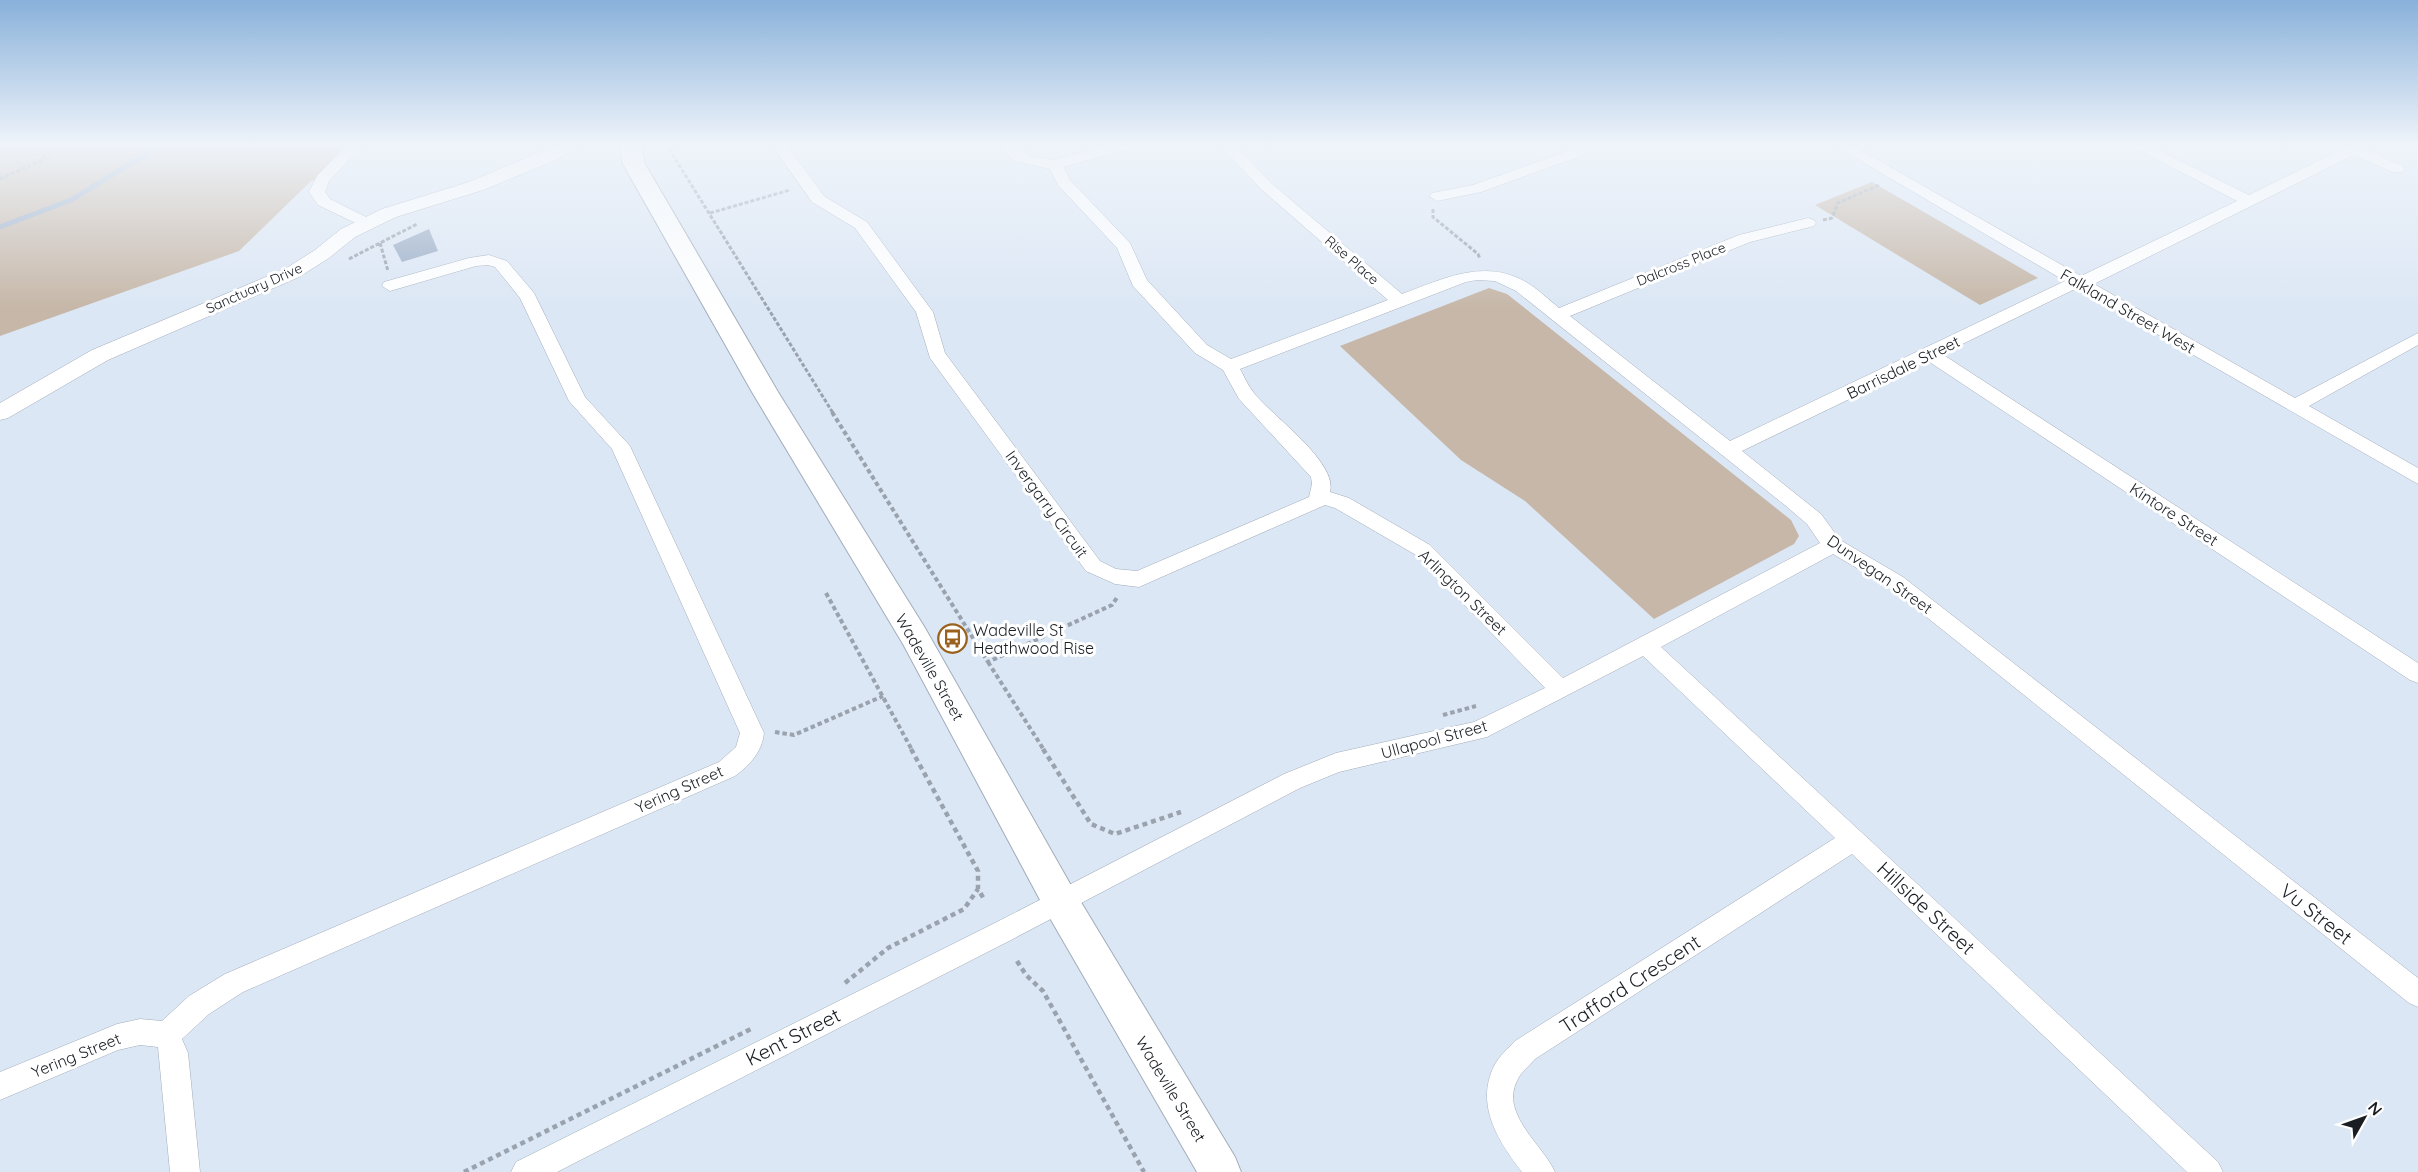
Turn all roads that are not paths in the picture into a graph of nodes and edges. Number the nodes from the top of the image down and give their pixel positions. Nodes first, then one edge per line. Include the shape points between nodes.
1 (322, 199) edge
2 (432, 199) edge
3 (657, 199) edge
4 (818, 199) edge
5 (1079, 199) edge
6 (1281, 199) edge
7 (1934, 199) edge
8 (2245, 199) edge
9 (2255, 199) edge
10 (2250, 201) junction
11 (366, 223) junction
12 (1808, 224) road end
13 (2077, 282) junction
14 (390, 286) dead end
15 (1400, 301) junction
16 (1557, 315) junction
17 (2418, 338) edge
18 (1930, 354) junction
19 (1230, 366) junction
20 (2294, 406) junction
21 (0, 413) edge
22 (1728, 450) junction
23 (2418, 477) edge
24 (1320, 496) junction
25 (1833, 545) junction
26 (1644, 644) junction
27 (2418, 674) edge
28 (1561, 690) junction
29 (2214, 833) joint
30 (1853, 840) junction
31 (1060, 902) junction
32 (2418, 994) edge
33 (167, 1035) junction
34 (0, 1086) edge
35 (185, 1172) edge
36 (526, 1172) edge
37 (1220, 1172) edge
38 (1540, 1172) edge
39 (2208, 1172) edge

1 - 11 street
2 - 11 street, Sanctuary Drive
3 - 31 main road, Wadeville Street via 765,392 914,636
4 - 24 street, Invergarry Circuit via 861,225 924,312 936,354 1093,566 1129,579 1150,576 1305,508
5 - 19 street via 1124,246 1139,282 1201,349
6 - 15 street, Rise Place
7 - 13 street, Falkland Street West
8 - 10 street
9 - 10 street, Barrisdale Street
10 - 13 street, Barrisdale Street via 2089,280
11 - 21 street, Sanctuary Drive via 291,273 100,355
12 - 16 street, Dalcross Place via 1745,238
13 - 18 street, Barrisdale Street
13 - 20 street, Falkland Street West
14 - 33 street, Yering Street via 489,260 501,264 528,297 578,401 620,446 752,733 752,741 746,753 727,769 234,983 199,1005
15 - 16 street, Dunvegan Street via 1483,268 1522,287
15 - 19 street
16 - 22 street, Dunvegan Street
17 - 20 street
18 - 22 street, Barrisdale Street
18 - 27 street, Kintore Street
19 - 24 street via 1245,395 1322,477
20 - 23 street, Falkland Street West
22 - 25 street, Dunvegan Street via 1814,519
24 - 28 street, Arlington Street via 1342,503 1423,550
25 - 26 street, Ullapool Street
25 - 29 street, Dunvegan Street via 1896,582
26 - 28 street, Ullapool Street
26 - 30 street, Hillside Street
28 - 31 street, Ullapool Street via 1479,730 1336,763 1292,781
29 - 32 street, Vu Street
30 - 38 street, Trafford Crescent via 1525,1050 1504,1075 1500,1093 1506,1126
30 - 39 street, Hillside Street
31 - 36 street, Kent Street
31 - 37 main road, Wadeville Street
33 - 34 street, Yering Street via 140,1032 117,1037
33 - 35 street via 174,1053

